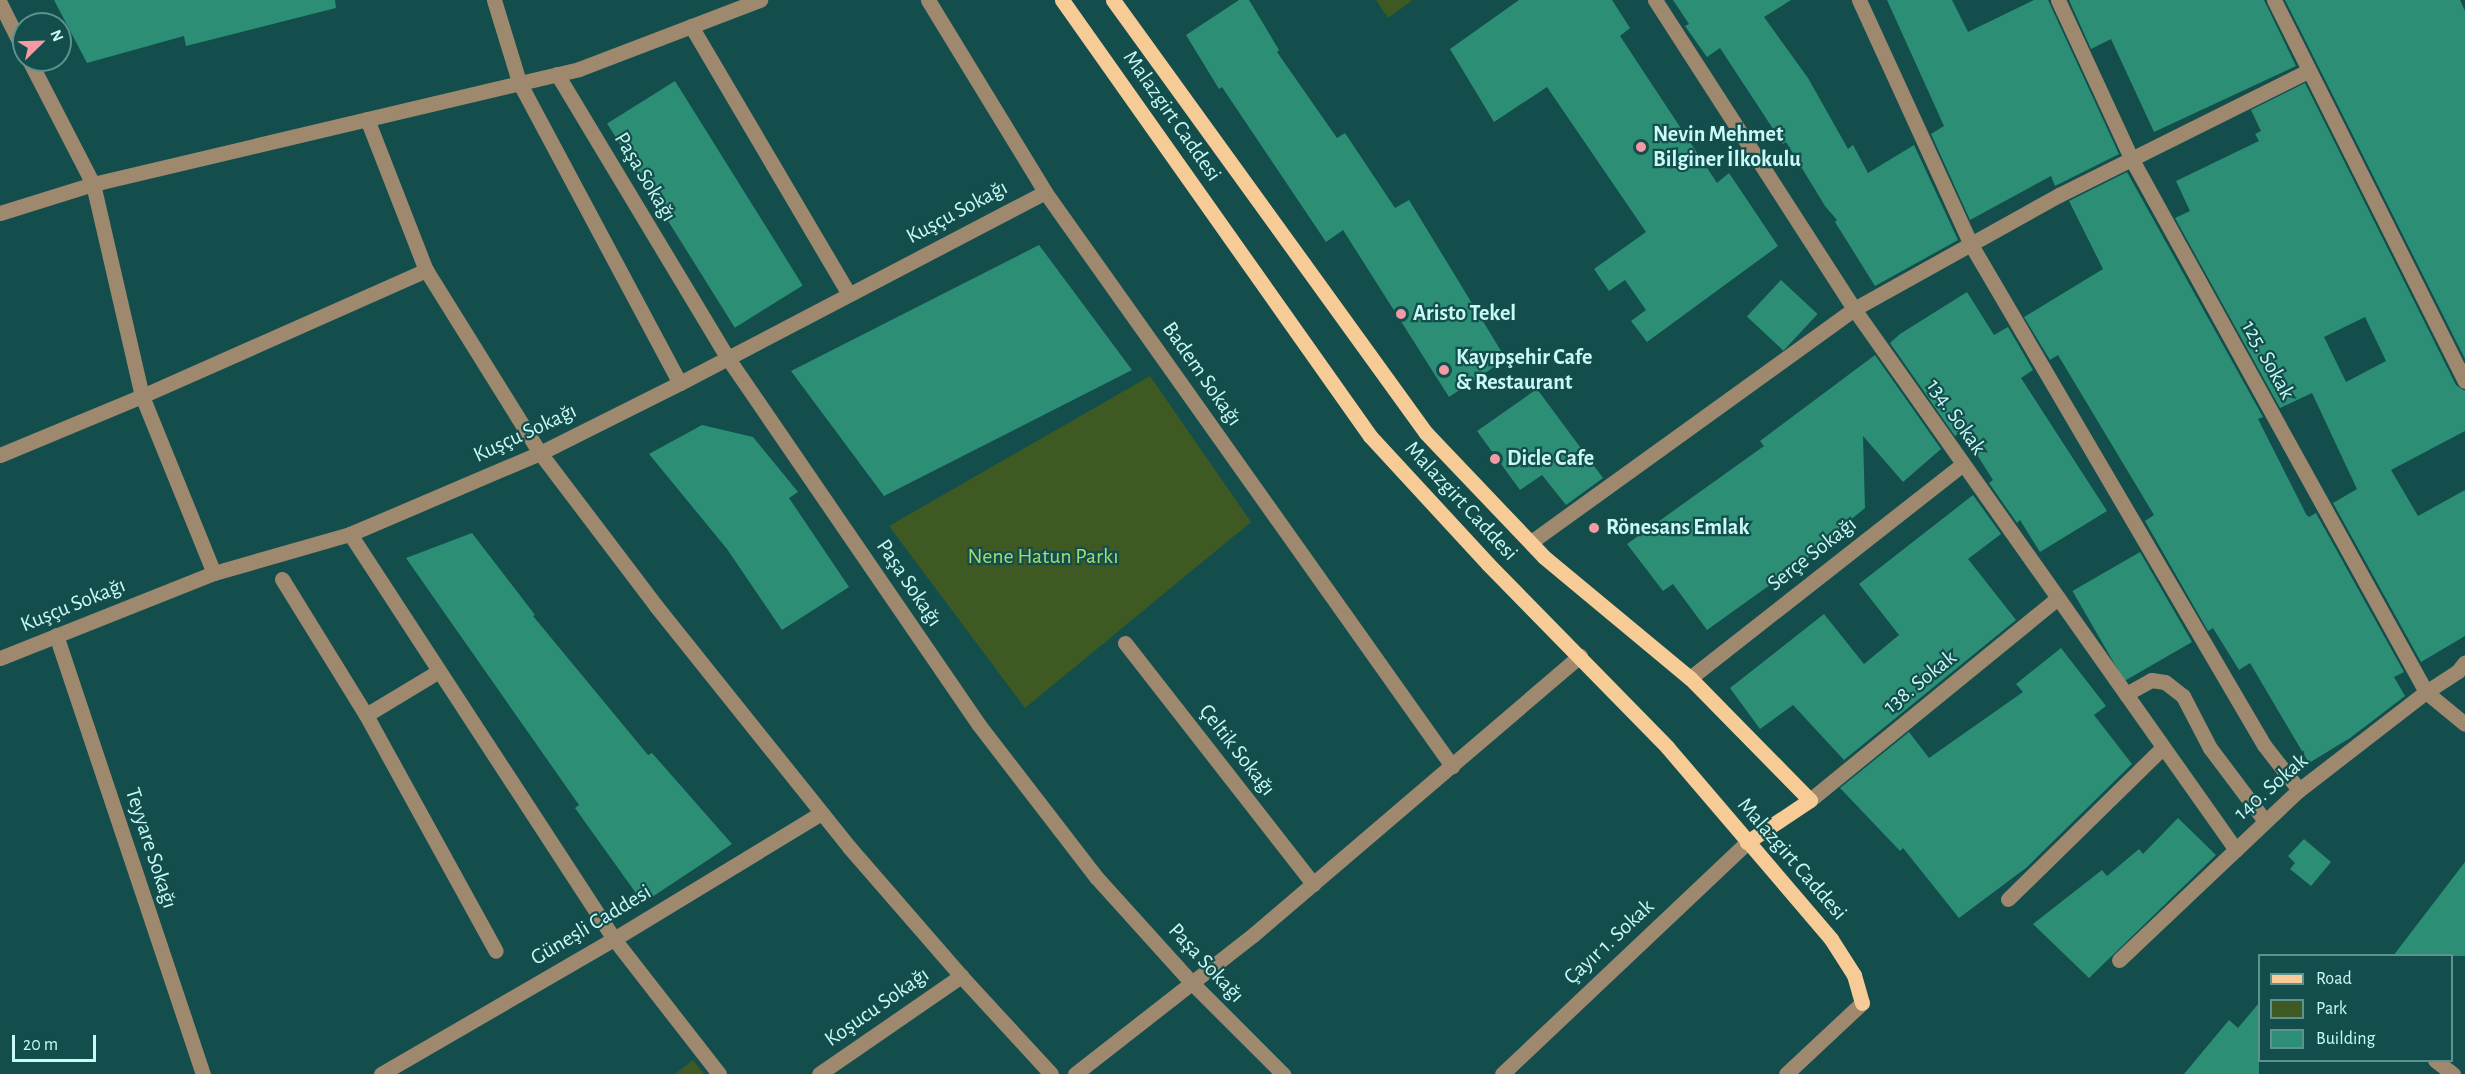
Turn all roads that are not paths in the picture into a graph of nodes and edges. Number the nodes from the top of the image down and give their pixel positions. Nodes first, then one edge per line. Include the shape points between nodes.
1 (494, 0) edge
2 (760, 0) edge
3 (928, 0) edge
4 (1062, 0) edge
5 (1113, 0) edge
6 (1655, 0) edge
7 (1859, 0) edge
8 (2058, 0) edge
9 (2274, 0) edge
10 (0, 3) edge
11 (691, 26) junction
12 (12, 27) edge
13 (2308, 71) junction
14 (35, 72) edge
15 (557, 74) junction
16 (519, 82) junction
17 (367, 119) junction
18 (2131, 158) junction
19 (93, 184) junction
20 (1045, 192) junction
21 (0, 213) edge
22 (1970, 243) junction
23 (426, 270) junction
24 (849, 294) junction
25 (1854, 309) junction
26 (727, 357) junction
27 (2465, 381) edge
28 (680, 383) junction
29 (142, 396) junction
30 (540, 453) junction
31 (0, 455) edge
32 (1962, 465) junction
33 (350, 534) junction
34 (1531, 542) junction
35 (214, 573) junction
36 (282, 579) dead end
37 (2058, 598) junction
38 (56, 636) junction
39 (1125, 643) dead end
40 (1580, 656) junction
41 (0, 658) edge
42 (2465, 662) edge
43 (440, 671) junction
44 (1690, 678) junction
45 (2426, 692) junction
46 (2126, 694) junction
47 (366, 715) junction
48 (2465, 724) edge
49 (2163, 747) junction
50 (1452, 766) junction
51 (2298, 790) junction
52 (1810, 800) junction
53 (821, 813) junction
54 (2265, 821) junction
55 (1747, 842) junction
56 (2236, 850) junction
57 (1313, 884) junction
58 (2008, 899) dead end
59 (614, 939) junction
60 (496, 951) dead end
61 (2119, 960) dead end
62 (961, 976) junction
63 (1192, 983) junction
64 (1862, 1003) joint
65 (2438, 1062) edge
66 (386, 1073) edge
67 (202, 1074) edge
68 (719, 1074) edge
69 (819, 1074) edge
70 (1051, 1074) edge
71 (1075, 1074) edge
72 (1283, 1074) edge
73 (1502, 1074) edge
74 (1786, 1074) edge
75 (2453, 1074) edge

1 - 16 street
2 - 11 street
3 - 20 street, Badem Sokağı
4 - 40 main road, Malazgirt Caddesi via 1370,436 1488,564
5 - 34 main road, Malazgirt Caddesi via 1426,433
6 - 25 street, 134. Sokak
7 - 22 street
8 - 18 street, 125. Sokak
9 - 13 street
10 - 12 street
11 - 15 street
11 - 24 street
13 - 18 street
13 - 27 street
14 - 19 street
15 - 16 street
15 - 26 street, Paşa Sokağı
16 - 17 street
16 - 28 street
17 - 19 street
17 - 23 street
18 - 22 street
18 - 45 street, 125. Sokak
19 - 21 street
19 - 29 street
20 - 24 street, Kuşçu Sokağı
20 - 50 street, Badem Sokağı
22 - 25 street
22 - 51 street via 2264,745
23 - 29 street
23 - 30 street
24 - 26 street, Kuşçu Sokağı
25 - 32 street, 134. Sokak
25 - 34 street
26 - 28 street, Kuşçu Sokağı
26 - 63 street, Paşa Sokağı via 979,725 1097,878
28 - 30 street, Kuşçu Sokağı
29 - 31 street
29 - 35 street
30 - 33 street, Kuşçu Sokağı
30 - 53 street
32 - 37 street, 134. Sokak
32 - 44 street, Serçe Sokağı
33 - 35 street, Kuşçu Sokağı
33 - 43 street
34 - 44 main road, Malazgirt Caddesi
35 - 38 street, Kuşçu Sokağı
36 - 47 street
37 - 46 street, 134. Sokak
37 - 52 street, 138. Sokak
38 - 41 street, Kuşçu Sokağı
38 - 67 street, Teyyare Sokağı
39 - 57 street, Çeltik Sokağı
40 - 50 street
40 - 55 main road, Malazgirt Caddesi via 1668,748
42 - 45 street, 140. Sokak
43 - 47 street
43 - 59 street
44 - 52 main road, Malazgirt Caddesi
45 - 48 street, 125. Sokak
45 - 51 street, 140. Sokak
46 - 49 street, 134. Sokak
46 - 54 street via 2151,680 2165,682 2183,696 2210,748
47 - 60 street
49 - 56 street, 134. Sokak
49 - 58 street
50 - 57 street
51 - 54 street, 140. Sokak
52 - 55 main road
53 - 59 street, Güneşli Caddesi
53 - 62 street
54 - 56 street, 140. Sokak
55 - 64 main road, Malazgirt Caddesi via 1831,939 1854,975
55 - 73 street, Çayır 1. Sokak
56 - 61 street, 140. Sokak
57 - 63 street
59 - 66 street, Güneşli Caddesi
59 - 68 street
62 - 69 street, Koşucu Sokağı
62 - 70 street
63 - 71 street
63 - 72 street, Paşa Sokağı
64 - 74 street
65 - 75 street

